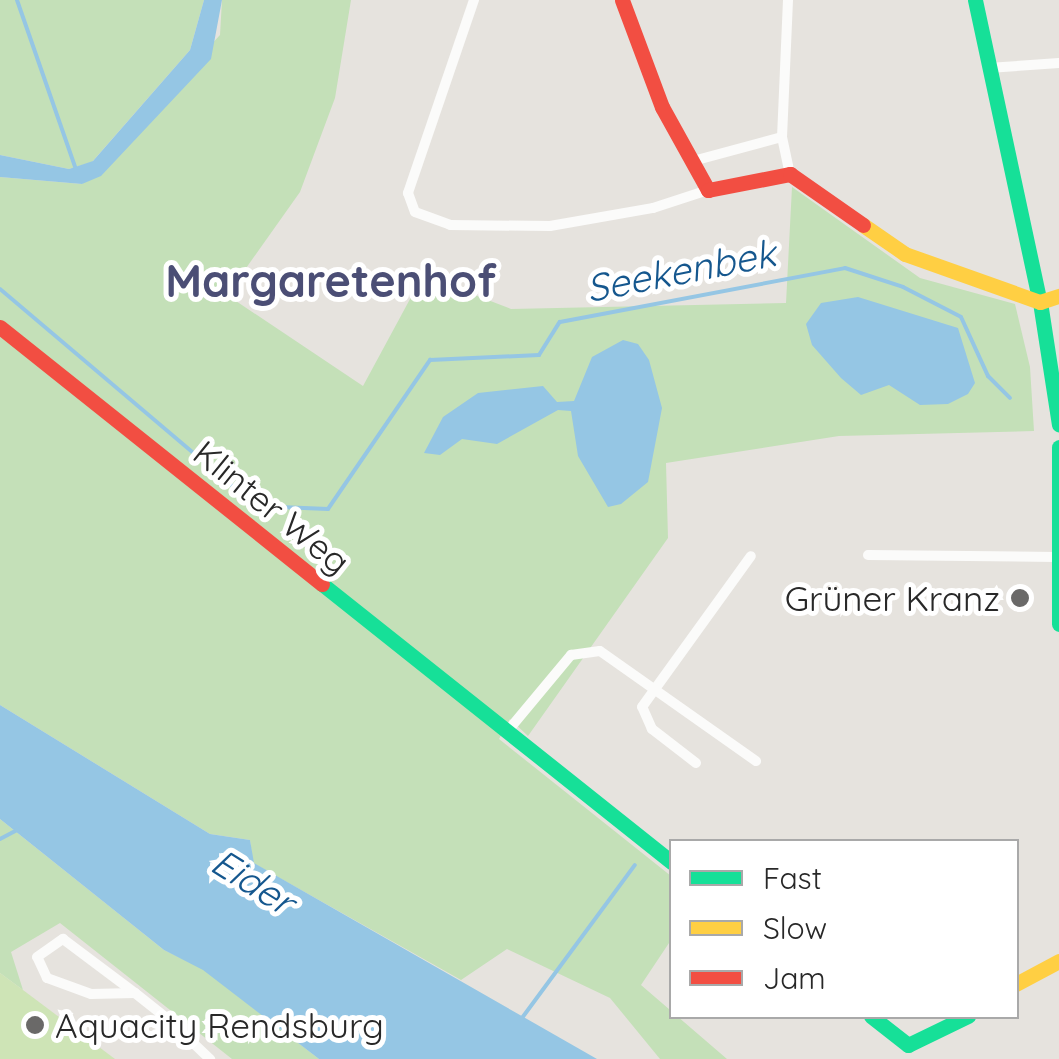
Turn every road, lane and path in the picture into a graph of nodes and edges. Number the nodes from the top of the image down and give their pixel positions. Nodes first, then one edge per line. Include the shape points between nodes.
1 (474, 0) edge
2 (622, 0) edge
3 (788, 0) edge
4 (975, 0) edge
5 (1059, 64) edge
6 (988, 68) junction
7 (782, 137) junction
8 (693, 161) junction
9 (790, 174) junction
10 (708, 190) junction
11 (1059, 296) edge
12 (1040, 302) junction
13 (0, 327) edge
14 (1059, 426) edge
15 (1059, 447) edge
16 (868, 555) dead end
17 (751, 556) dead end
18 (1058, 558) edge
19 (1059, 624) edge
20 (657, 686) junction
21 (505, 734) junction
22 (756, 761) dead end
23 (696, 763) dead end
24 (669, 860) edge
25 (1059, 960) edge
26 (1019, 982) edge
27 (134, 993) junction
28 (875, 1019) edge
29 (964, 1019) edge
30 (210, 1059) edge

1 - 10 street via 408,203 450,225 550,226 652,208
2 - 8 street via 662,108
3 - 7 street
4 - 6 street
5 - 6 street
6 - 12 street
7 - 8 street
7 - 9 street
8 - 10 street
9 - 10 street
9 - 12 street via 906,254
11 - 12 street
12 - 14 street
13 - 21 street, Klinter Weg
15 - 18 street
16 - 18 street
17 - 20 street
18 - 19 street
20 - 21 street via 600,652 571,655
20 - 22 street
20 - 23 street via 642,707 646,722
21 - 24 street, Klinter Weg
25 - 26 street
27 - 27 street via 63,939 37,957 47,978 91,994
27 - 30 street
28 - 29 street via 920,1050

